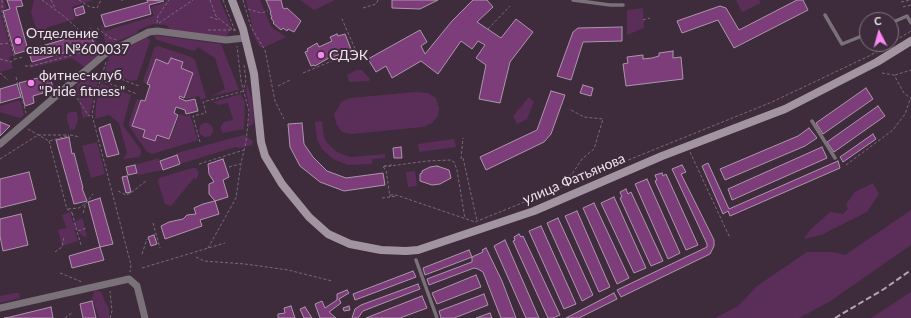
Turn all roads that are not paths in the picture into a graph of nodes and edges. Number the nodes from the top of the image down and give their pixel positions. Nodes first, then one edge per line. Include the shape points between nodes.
1 (232, 0) edge
2 (573, 0) edge
3 (623, 4) dead end
4 (825, 15) dead end
5 (899, 20) edge
6 (911, 23) edge
7 (859, 37) edge
8 (246, 38) junction
9 (911, 41) edge
10 (812, 121) dead end
11 (0, 144) edge
12 (834, 158) dead end
13 (416, 260) dead end
14 (0, 308) edge
15 (145, 318) edge
16 (437, 318) edge

1 - 8 street, улица Фатьянова
2 - 3 lane via 610,5
4 - 7 lane via 842,44
5 - 6 lane via 908,16
8 - 9 street, улица Фатьянова via 254,74 258,129 265,156 282,184 309,217 328,234 350,244 381,250 406,251 418,250 534,211 687,146 786,109
8 - 11 street via 226,40 157,31 104,51
10 - 12 lane
13 - 16 lane
14 - 15 street via 129,279 137,286

